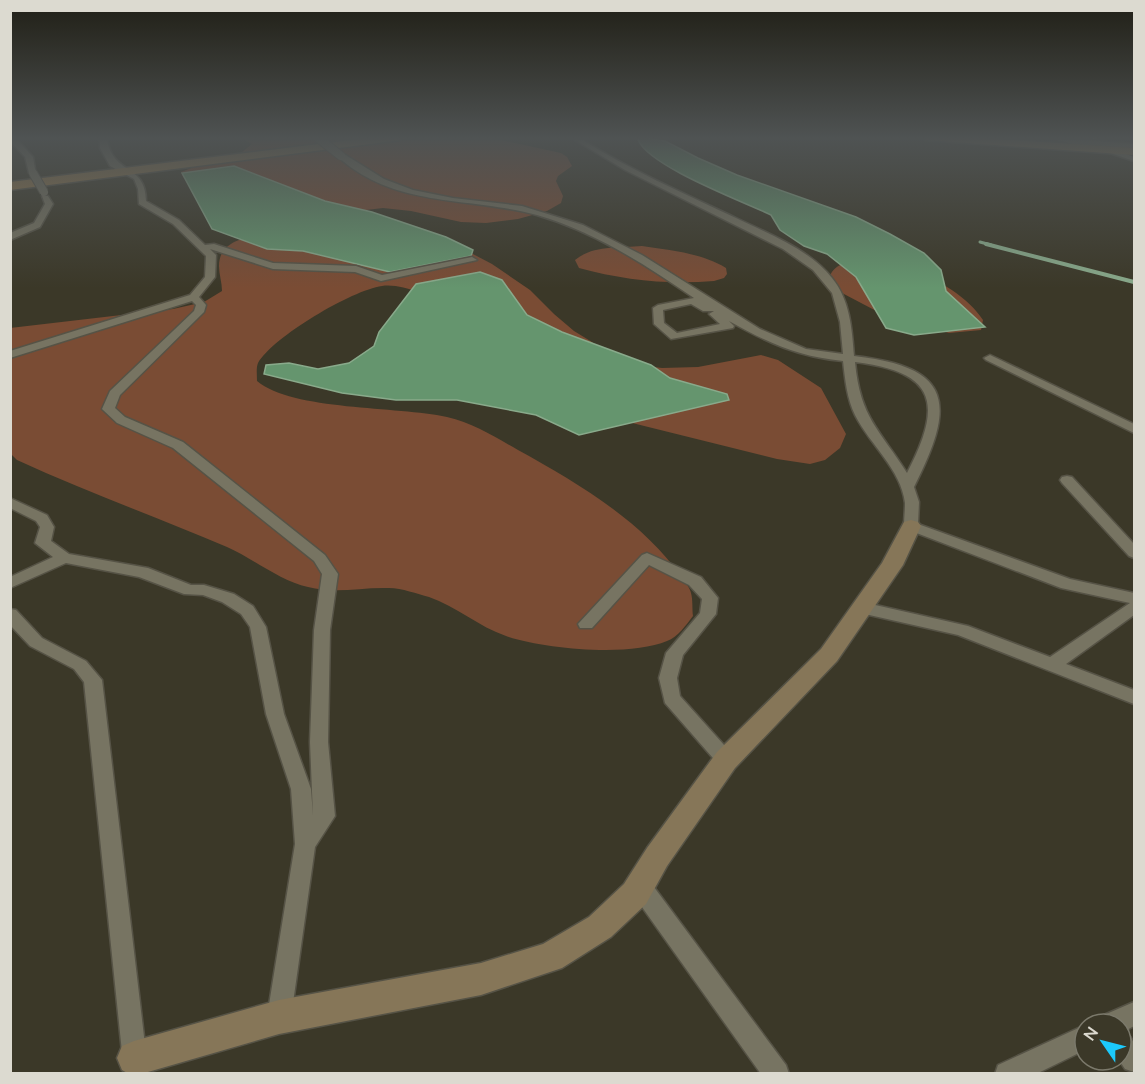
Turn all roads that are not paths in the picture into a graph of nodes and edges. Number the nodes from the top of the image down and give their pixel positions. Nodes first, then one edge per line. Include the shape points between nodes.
1 (40, 188) edge
2 (141, 188) edge
3 (397, 188) edge
4 (668, 188) edge
5 (44, 195) junction
6 (10, 231) edge
7 (10, 237) edge
8 (203, 248) junction
9 (472, 260) dead end
10 (194, 297) junction
11 (716, 311) junction
12 (10, 356) edge
13 (990, 358) dead end
14 (850, 359) junction
15 (1134, 429) edge
16 (1067, 480) dead end
17 (907, 487) junction
18 (10, 502) edge
19 (911, 526) junction
20 (1134, 553) edge
21 (64, 558) junction
22 (10, 583) edge
23 (1134, 598) edge
24 (1134, 607) edge
25 (862, 608) junction
26 (10, 614) edge
27 (585, 624) dead end
28 (1053, 664) junction
29 (1134, 697) edge
30 (726, 760) junction
31 (305, 844) junction
32 (640, 886) junction
33 (279, 1017) junction
34 (1073, 1043) edge
35 (135, 1066) edge
36 (777, 1074) edge
37 (1007, 1074) edge

1 - 5 street, bridge
2 - 8 street via 142,202 176,222
3 - 11 street, bridge via 448,200 514,207 559,219 647,262
4 - 14 street via 785,247 823,274 836,291 846,317
5 - 6 street via 24,224
5 - 7 street via 49,204 37,225
8 - 9 street via 211,246 273,266 356,268 381,278
8 - 10 street via 211,255 210,277
10 - 12 street
10 - 31 street via 201,305 199,312 114,394 108,409 121,420 178,445 320,558 330,574 322,630 320,731 325,816
11 - 11 street via 693,302 658,308 659,324 675,337 729,326
11 - 14 street via 781,343 812,354
13 - 15 street
14 - 17 street via 851,380 861,414
14 - 17 street via 888,363 911,373 923,381 930,394 934,410 931,439
16 - 20 street
17 - 19 street via 912,501
18 - 21 street via 42,518 47,527 43,543
19 - 23 street via 1066,584
19 - 25 street
21 - 22 street
21 - 31 street via 142,572 190,590 228,598 247,610 258,627 275,714 301,789
24 - 28 street
25 - 28 street via 962,630
25 - 30 street via 829,656
26 - 35 street via 36,642 80,665 93,680
27 - 30 street via 647,558 695,581 710,598 708,614 675,653 668,678 671,698
28 - 29 street
30 - 32 street
31 - 33 street
32 - 33 street via 600,927 550,957 481,979
32 - 36 street
33 - 35 street
34 - 37 street

